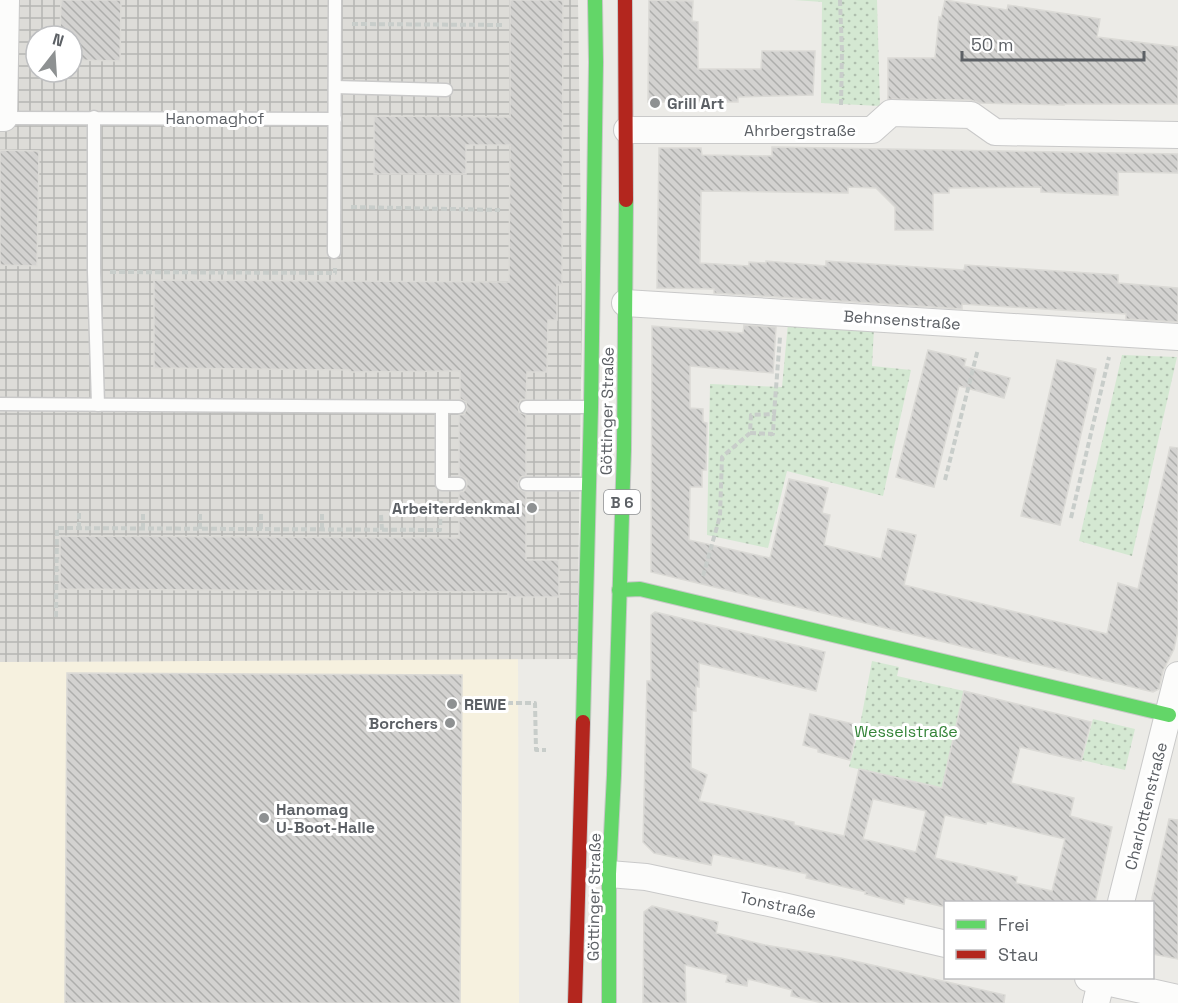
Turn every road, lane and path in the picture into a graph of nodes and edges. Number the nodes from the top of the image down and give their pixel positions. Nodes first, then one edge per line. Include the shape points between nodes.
1 (6, 0) edge
2 (335, 0) edge
3 (594, 0) edge
4 (625, 0) edge
5 (840, 0) edge
6 (335, 24) junction
7 (505, 26) dead end
8 (335, 87) junction
9 (446, 90) dead end
10 (94, 117) junction
11 (2, 118) edge
12 (335, 118) junction
13 (627, 130) junction
14 (840, 130) junction
15 (1178, 135) edge
16 (335, 206) junction
17 (500, 210) dead end
18 (334, 252) joint
19 (94, 272) junction
20 (625, 303) junction
21 (782, 312) junction
22 (984, 325) junction
23 (1115, 333) junction
24 (1178, 338) edge
25 (0, 404) edge
26 (98, 405) junction
27 (442, 407) junction
28 (459, 407) dead end
29 (526, 407) dead end
30 (591, 407) junction
31 (774, 414) junction
32 (750, 434) junction
33 (945, 480) dead end
34 (442, 484) junction
35 (459, 484) dead end
36 (526, 484) dead end
37 (589, 484) junction
38 (79, 513) dead end
39 (143, 514) dead end
40 (200, 514) dead end
41 (261, 514) dead end
42 (322, 514) dead end
43 (381, 515) dead end
44 (1071, 518) dead end
45 (79, 528) junction
46 (143, 528) junction
47 (200, 529) junction
48 (261, 529) junction
49 (322, 530) junction
50 (381, 530) junction
51 (619, 590) junction
52 (696, 603) junction
53 (56, 617) dead end
54 (1178, 675) edge
55 (462, 703) dead end
56 (1173, 716) edge
57 (546, 750) dead end
58 (609, 874) junction
59 (1122, 901) edge
60 (944, 944) edge
61 (1097, 985) edge
62 (1178, 998) edge
63 (575, 1003) edge
64 (609, 1003) edge

1 - 11 street
2 - 6 lane
3 - 30 main road, Göttinger Straße / B 6
4 - 13 main road, Göttinger Straße / B 6
5 - 14 path
6 - 7 path
6 - 8 lane
8 - 9 lane
8 - 12 lane
10 - 11 lane, Hanomaghof
10 - 12 lane, Hanomaghof
10 - 19 lane
12 - 16 lane
13 - 14 street, Ahrbergstraße
13 - 20 main road, Göttinger Straße / B 6
14 - 15 street, Ahrbergstraße via 872,130 891,113 971,115 995,132
16 - 17 path
16 - 18 lane
18 - 19 path via 335,273
19 - 26 lane
20 - 21 street, Behnsenstraße
20 - 51 main road, Göttinger Straße / B 6
21 - 22 street, Behnsenstraße
21 - 31 path
22 - 23 street, Behnsenstraße
22 - 33 path
23 - 24 street, Behnsenstraße
23 - 44 path
25 - 26 lane
26 - 27 lane
27 - 28 lane
27 - 34 lane
29 - 30 lane
30 - 37 main road, Göttinger Straße / B 6
31 - 32 path via 751,415
31 - 32 path via 773,434
32 - 52 path via 722,457 720,516
34 - 35 lane
34 - 50 path via 440,530
36 - 37 lane
37 - 63 main road, Göttinger Straße / B 6
38 - 45 path
39 - 46 path
40 - 47 path
41 - 48 path
42 - 49 path
43 - 50 path
45 - 46 path
45 - 53 path via 57,528
46 - 47 path
47 - 48 path
48 - 49 path
49 - 50 path
51 - 52 main road via 640,589
51 - 58 main road, Göttinger Straße / B 6
52 - 56 main road
54 - 56 street, Charlottenstraße
55 - 57 path via 535,703 536,750
56 - 59 street, Charlottenstraße
58 - 60 street, Tonstraße via 646,877
58 - 64 main road, Göttinger Straße / B 6
61 - 62 street

